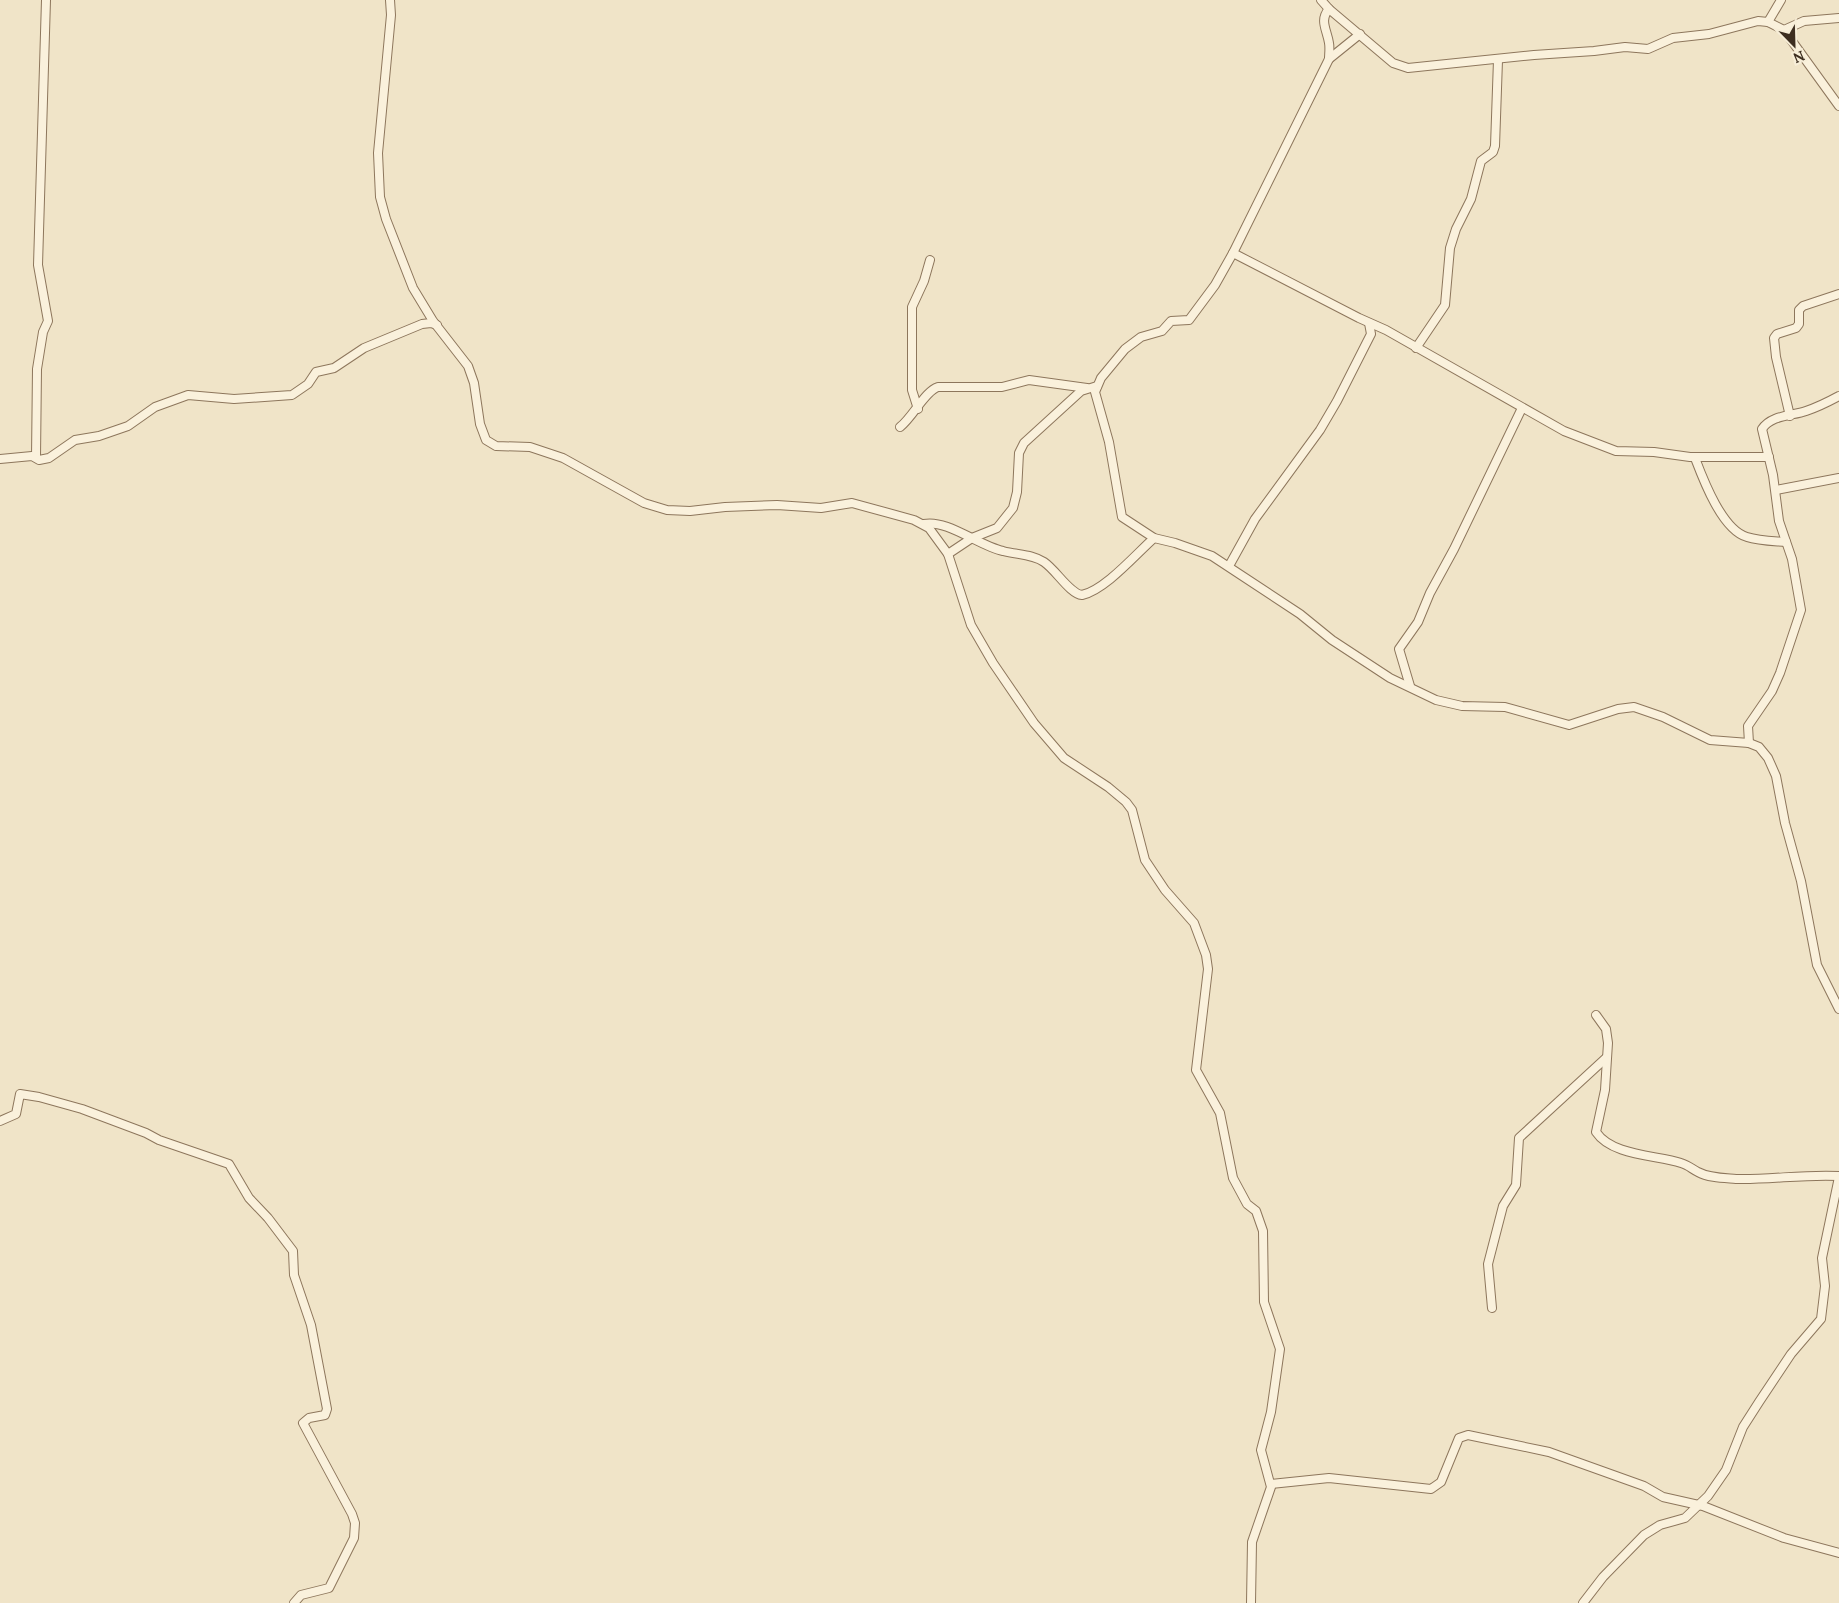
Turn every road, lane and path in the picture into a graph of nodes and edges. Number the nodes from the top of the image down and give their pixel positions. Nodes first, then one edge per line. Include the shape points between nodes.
1 (46, 0) edge
2 (390, 0) edge
3 (1322, 0) edge
4 (1781, 0) edge
5 (1329, 9) junction
6 (1839, 18) edge
7 (1768, 22) junction
8 (1784, 30) junction
9 (1360, 34) junction
10 (1329, 59) junction
11 (1498, 60) junction
12 (1839, 106) edge
13 (1233, 253) junction
14 (930, 260) dead end
15 (1839, 294) edge
16 (1369, 323) junction
17 (437, 326) junction
18 (1380, 327) junction
19 (1371, 334) junction
20 (1416, 348) junction
21 (1097, 386) junction
22 (1086, 388) junction
23 (1839, 396) edge
24 (1522, 408) junction
25 (918, 409) junction
26 (1790, 416) junction
27 (900, 427) dead end
28 (36, 457) junction
29 (1769, 457) junction
30 (1695, 458) junction
31 (0, 459) edge
32 (1839, 478) edge
33 (1776, 490) junction
34 (924, 524) junction
35 (972, 538) junction
36 (1154, 538) junction
37 (1786, 542) junction
38 (948, 554) junction
39 (1229, 566) junction
40 (1410, 686) junction
41 (1749, 743) junction
42 (1839, 1009) edge
43 (1596, 1015) dead end
44 (1606, 1058) junction
45 (0, 1121) edge
46 (1839, 1177) edge
47 (1835, 1212) edge
48 (1492, 1308) dead end
49 (1271, 1484) junction
50 (1699, 1505) junction
51 (1839, 1553) edge
52 (294, 1603) edge
53 (1251, 1603) edge
54 (1583, 1603) edge

1 - 28 street via 38,265 48,321 37,369
2 - 17 street via 377,178 380,197 405,270
3 - 5 street
4 - 7 street
5 - 9 street
5 - 10 street via 1323,23
6 - 8 street via 1804,21
7 - 8 street
7 - 11 street via 1749,22 1709,34 1673,38 1648,49 1625,46
8 - 12 street
9 - 10 street
9 - 11 street via 1400,67
10 - 13 street
11 - 20 street via 1495,146 1493,152 1481,161 1474,192 1456,229 1450,248 1444,304
13 - 16 street
13 - 21 street via 1215,285 1189,320 1171,321 1162,330 1132,344 1114,361
14 - 25 street via 912,307 912,390
15 - 26 street via 1803,306 1799,310 1799,324 1794,330 1775,335 1776,358
16 - 18 street
16 - 19 street
17 - 28 street via 422,324 364,348 334,368 316,372 308,384 292,395 234,398 188,395 155,407 128,426 75,440 49,458 39,460
17 - 34 street via 468,366 483,433 490,444 540,450 573,463 644,503 667,510 777,505 821,508 852,503
18 - 19 street
18 - 20 street
19 - 39 street via 1320,430 1255,519
20 - 24 street
21 - 22 street
21 - 36 street via 1095,395 1109,442 1120,511 1125,520
22 - 25 street via 1032,380 1002,387 938,387 929,392
22 - 35 street via 1024,443 1019,453 1013,508 997,528
23 - 26 street
24 - 30 street via 1616,452 1654,452
24 - 40 street via 1418,622 1399,649
25 - 27 street
26 - 29 street via 1773,419 1762,429
28 - 31 street
29 - 30 street
29 - 33 street
30 - 37 street via 1709,496 1736,531 1747,538
32 - 33 street
33 - 37 street via 1778,521
34 - 35 street via 939,523
34 - 38 street
35 - 36 street via 1001,551 1043,561 1072,592 1082,595 1116,573
35 - 38 street
36 - 39 street via 1194,549
37 - 41 street via 1801,610 1772,691 1748,726
38 - 49 street via 971,625 993,663 1034,723 1064,758 1126,802 1132,810 1145,860 1165,890 1194,923 1198,933 1208,968 1196,1070 1220,1113 1233,1178 1247,1204 1256,1211 1263,1231 1264,1302 1280,1350 1271,1412 1261,1450
39 - 40 street via 1332,640 1390,678
40 - 41 street via 1444,703 1505,707 1569,725 1634,707 1710,740
41 - 42 street via 1763,750 1776,776 1785,823 1802,881 1818,965
43 - 44 street via 1608,1037
44 - 46 street via 1605,1090 1596,1132 1615,1146 1641,1156 1680,1162 1714,1177
44 - 48 street via 1519,1138 1516,1184 1503,1206 1488,1264
45 - 52 street via 16,1114 20,1094 39,1097 82,1109 229,1164 249,1198 290,1246 294,1256 294,1275 311,1325 327,1410 325,1414 303,1422 352,1514 356,1530 329,1588 301,1595
46 - 47 street
47 - 50 street via 1822,1258 1825,1286 1823,1316 1791,1354 1759,1402 1743,1427 1726,1470
49 - 50 street via 1329,1478 1431,1489 1442,1482 1459,1438 1468,1435 1549,1452 1644,1486 1663,1497
49 - 53 street via 1252,1542
50 - 51 street via 1784,1538
50 - 54 street via 1686,1518 1649,1530 1603,1577

